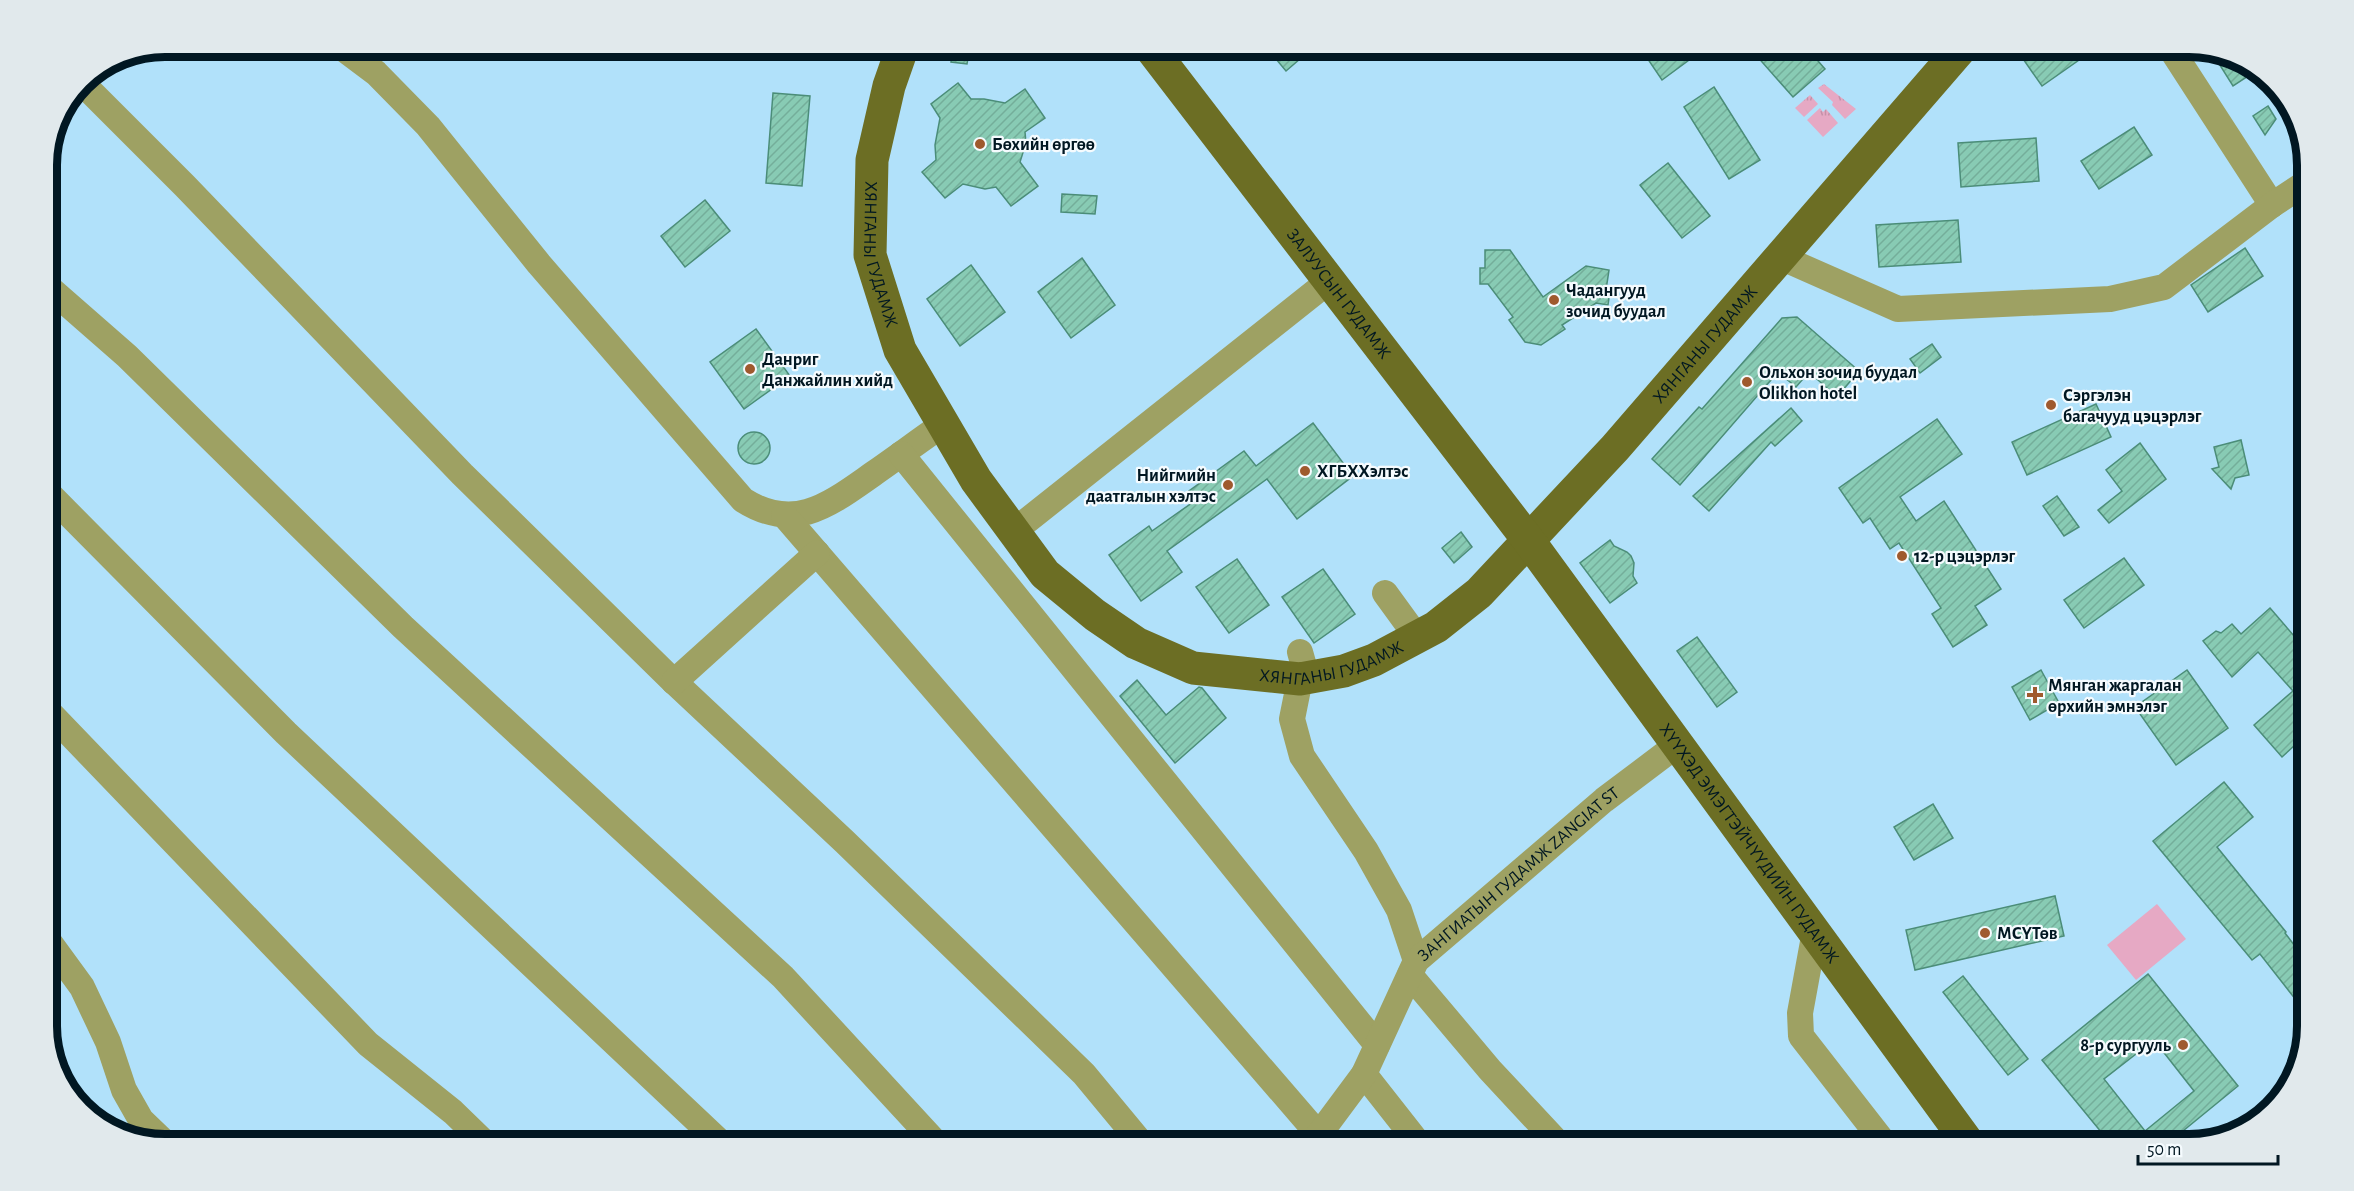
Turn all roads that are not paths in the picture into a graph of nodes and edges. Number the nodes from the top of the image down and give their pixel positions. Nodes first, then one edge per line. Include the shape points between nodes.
1 (355, 57) edge
2 (899, 57) edge
3 (1157, 57) edge
4 (1953, 57) edge
5 (2176, 57) edge
6 (88, 90) edge
7 (2297, 189) edge
8 (2272, 205) junction
9 (1780, 257) junction
10 (1329, 281) junction
11 (57, 295) edge
12 (942, 425) junction
13 (901, 454) junction
14 (57, 502) edge
15 (784, 515) junction
16 (1014, 531) junction
17 (1529, 541) junction
18 (817, 553) junction
19 (1385, 593) dead end
20 (1417, 637) junction
21 (1302, 669) junction
22 (674, 682) junction
23 (57, 720) edge
24 (1677, 745) junction
25 (1815, 931) junction
26 (57, 953) edge
27 (1418, 962) junction
28 (1377, 1045) junction
29 (1364, 1074) junction
30 (155, 1133) edge
31 (476, 1134) edge
32 (711, 1134) edge
33 (928, 1134) edge
34 (1134, 1134) edge
35 (1310, 1134) edge
36 (1319, 1134) edge
37 (1411, 1134) edge
38 (1550, 1134) edge
39 (1877, 1134) edge
40 (1962, 1134) edge

1 - 15 street via 428,126 539,264 743,500 760,511
2 - 12 main road, ХЯНГАНЫ ГУДАМЖ via 872,160 870,255 900,350
3 - 10 main road, ЗАЛУУСЫН ГУДАМЖ
4 - 9 main road, ХЯНГАНЫ ГУДАМЖ
5 - 8 street
6 - 22 street via 462,474
7 - 8 street
8 - 9 street via 2164,287 2110,299 1898,309
9 - 17 main road, ХЯНГАНЫ ГУДАМЖ
10 - 16 street
10 - 17 main road, ЗАЛУУСЫН ГУДАМЖ
11 - 33 street via 127,356 403,627 783,977
12 - 13 street
12 - 16 main road, ХЯНГАНЫ ГУДАМЖ
13 - 15 street via 830,504
13 - 28 street
14 - 32 street via 286,734
15 - 18 street
16 - 21 main road, ХЯНГАНЫ ГУДАМЖ via 1045,574 1136,643 1193,668
17 - 20 main road, ХЯНГАНЫ ГУДАМЖ via 1479,593
17 - 24 main road, ХҮҮХЭД ЭМЭГТЭЙЧҮҮДИЙН ГУДАМЖ
18 - 22 street
18 - 35 street
19 - 20 street
20 - 21 main road, ХЯНГАНЫ ГУДАМЖ via 1363,665
21 - 27 street via 1292,719 1302,756 1366,851 1399,910
22 - 34 street via 1084,1074
23 - 31 street via 368,1044
24 - 25 main road, ХҮҮХЭД ЭМЭГТЭЙЧҮҮДИЙН ГУДАМЖ
24 - 27 street, ЗАНГИАТЫН ГУДАМЖ ZANGIAT ST via 1604,800
25 - 39 street via 1800,1013 1801,1036
25 - 40 main road, ХҮҮХЭД ЭМЭГТЭЙЧҮҮДИЙН ГУДАМЖ
26 - 30 street via 82,987 129,1100
27 - 28 street, ЗАНГИАТЫН ГУДАМЖ ZANGIAT ST
27 - 38 street via 1490,1070
28 - 29 street, ЗАНГИАТЫН ГУДАМЖ ZANGIAT ST
29 - 36 street, ЗАНГИАТЫН ГУДАМЖ ZANGIAT ST
29 - 37 street

